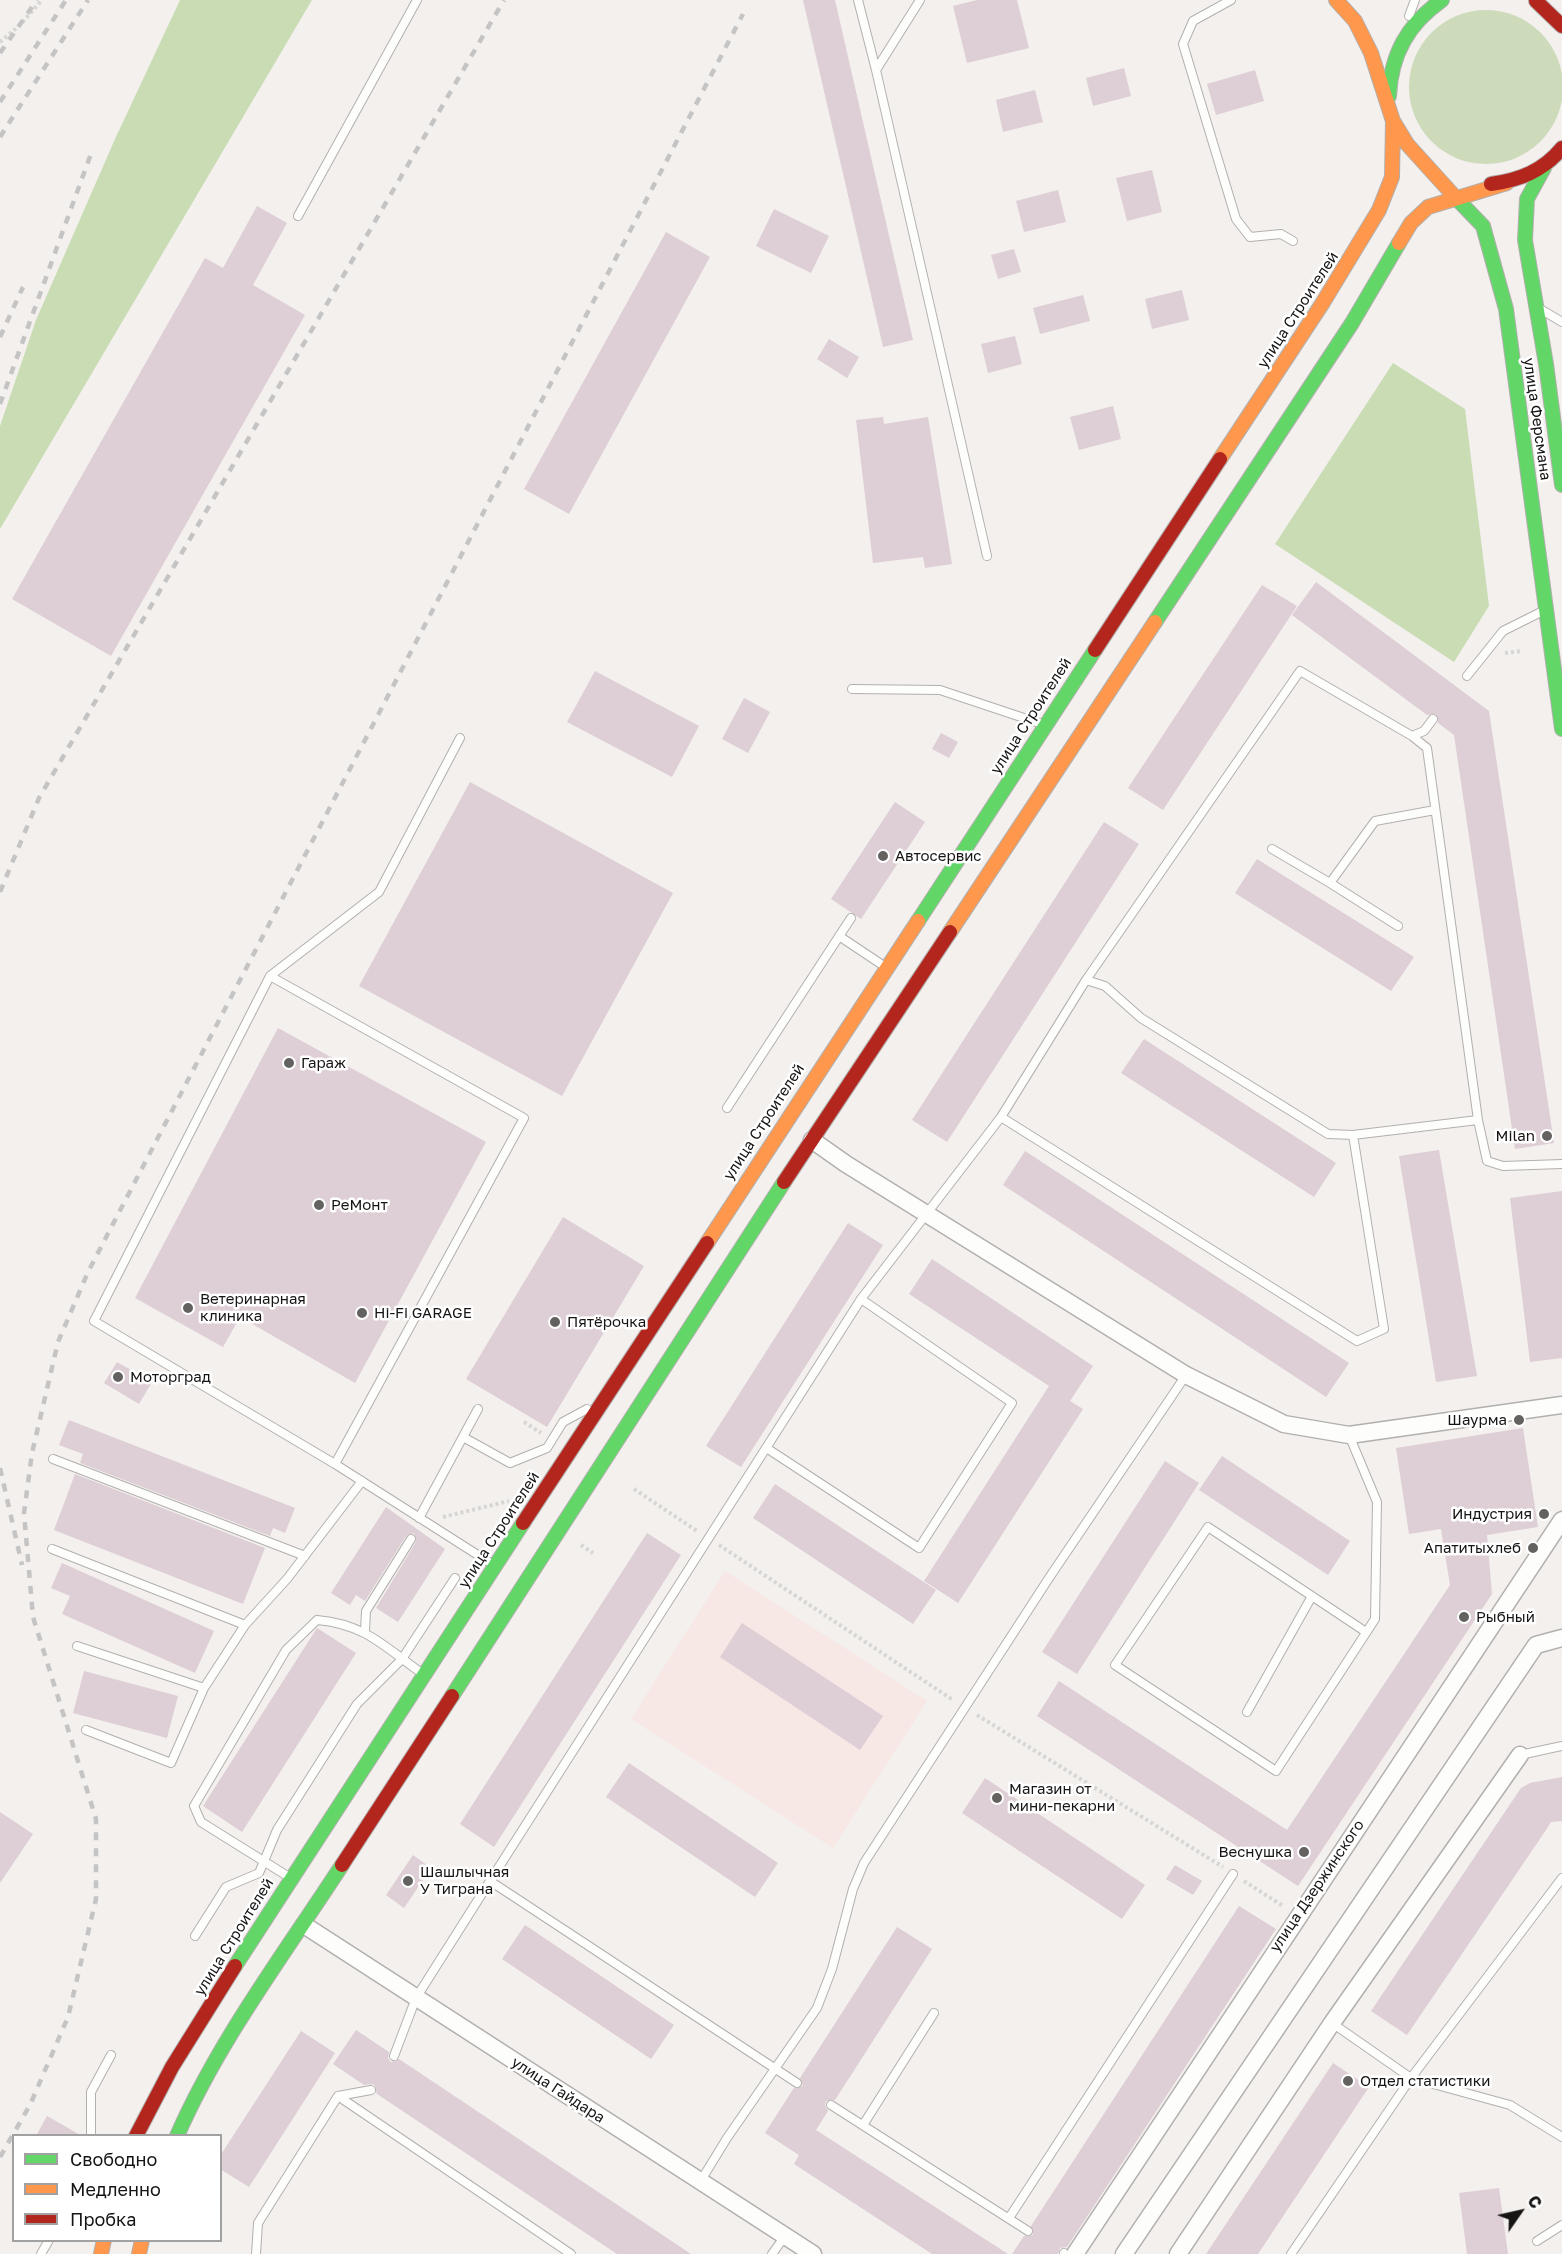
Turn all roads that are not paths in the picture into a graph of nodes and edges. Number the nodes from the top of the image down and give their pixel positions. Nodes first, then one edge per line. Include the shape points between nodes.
1 (417, 0) edge
2 (858, 0) edge
3 (920, 0) edge
4 (1231, 0) edge
5 (1336, 0) edge
6 (1415, 0) edge
7 (1442, 0) edge
8 (1535, 1) edge
9 (1562, 9) edge
10 (1562, 26) edge
11 (1394, 55) junction
12 (876, 70) junction
13 (1389, 104) junction
14 (1394, 121) junction
15 (1561, 150) edge
16 (1428, 167) junction
17 (1544, 168) junction
18 (1507, 183) junction
19 (1455, 197) junction
20 (298, 216) dead end
21 (1293, 241) dead end
22 (1537, 307) junction
23 (1562, 322) edge
24 (1562, 485) edge
25 (987, 556) dead end
26 (1562, 608) edge
27 (1546, 609) junction
28 (1467, 676) dead end
29 (852, 689) dead end
30 (1433, 719) dead end
31 (1068, 721) junction
32 (1045, 725) junction
33 (1562, 729) edge
34 (1412, 736) junction
35 (460, 738) dead end
36 (1436, 810) junction
37 (1001, 823) junction
38 (1272, 849) dead end
39 (1330, 883) junction
40 (851, 918) dead end
41 (1398, 926) dead end
42 (839, 936) junction
43 (886, 967) junction
44 (270, 976) junction
45 (1086, 980) junction
46 (727, 1108) dead end
47 (1001, 1117) junction
48 (1478, 1120) junction
49 (798, 1131) junction
50 (1353, 1135) junction
51 (1562, 1164) edge
52 (928, 1214) junction
53 (861, 1299) junction
54 (1186, 1375) junction
55 (604, 1400) junction
56 (1562, 1405) edge
57 (478, 1409) dead end
58 (1349, 1434) junction
59 (463, 1437) junction
60 (768, 1449) junction
61 (53, 1458) dead end
62 (335, 1464) junction
63 (362, 1481) junction
64 (419, 1518) junction
65 (1562, 1520) edge
66 (411, 1539) dead end
67 (52, 1549) dead end
68 (305, 1556) junction
69 (511, 1576) junction
70 (455, 1578) dead end
71 (1312, 1596) junction
72 (245, 1625) junction
73 (365, 1631) junction
74 (1366, 1632) junction
75 (1562, 1638) edge
76 (77, 1646) dead end
77 (402, 1659) junction
78 (423, 1674) junction
79 (204, 1688) junction
80 (1247, 1712) dead end
81 (86, 1730) dead end
82 (1562, 1746) edge
83 (1520, 1755) joint
84 (262, 1860) junction
85 (1233, 1874) road end
86 (291, 1878) junction
87 (1562, 1878) edge
88 (490, 1881) junction
89 (274, 1904) junction
90 (304, 1925) junction
91 (195, 1936) dead end
92 (416, 1998) junction
93 (934, 2013) dead end
94 (1332, 2023) junction
95 (111, 2055) dead end
96 (394, 2056) dead end
97 (774, 2070) junction
98 (1411, 2078) junction
99 (797, 2083) dead end
100 (371, 2090) dead end
101 (338, 2096) junction
102 (831, 2105) dead end
103 (863, 2125) junction
104 (91, 2134) edge
105 (137, 2134) edge
106 (178, 2134) edge
107 (1562, 2137) edge
108 (700, 2182) junction
109 (1009, 2218) junction
110 (1562, 2225) edge
111 (1028, 2230) dead end
112 (785, 2236) junction
113 (1537, 2241) dead end
114 (256, 2254) edge
115 (571, 2254) edge
116 (772, 2254) edge
117 (813, 2254) edge
118 (1068, 2254) edge
119 (1124, 2254) edge
120 (1178, 2254) edge
121 (1291, 2254) edge

1 - 20 lane
2 - 12 lane
3 - 12 lane
4 - 21 lane via 1193,21 1182,44 1236,219 1250,237 1281,234
5 - 13 main road via 1355,21
6 - 11 lane
7 - 11 main road via 1421,15
8 - 9 main road
8 - 10 main road
11 - 13 main road
12 - 25 lane
13 - 14 main road
14 - 16 main road, улица Ферсмана via 1407,144
14 - 31 main road, улица Строителей via 1392,177 1379,210
15 - 17 main road
16 - 18 main road via 1463,184
16 - 19 main road, улица Ферсмана
17 - 18 main road
17 - 22 main road, улица Ферсмана via 1527,199 1526,209 1525,240
18 - 19 main road, улица Строителей
19 - 27 main road, улица Ферсмана via 1483,226 1506,309
19 - 31 main road, улица Строителей via 1428,207 1411,223 1352,323
22 - 23 lane
22 - 24 main road, улица Ферсмана
26 - 27 main road
27 - 28 lane via 1503,632
27 - 33 main road, улица Ферсмана
29 - 32 lane via 940,690
30 - 34 lane via 1424,731
31 - 32 main road, улица Строителей
31 - 37 main road, улица Строителей
32 - 37 main road, улица Строителей
34 - 36 lane via 1427,748
34 - 45 lane via 1300,671
35 - 44 lane via 379,892
36 - 39 lane via 1375,820
36 - 48 lane
37 - 43 main road, улица Строителей
37 - 49 main road, улица Строителей
38 - 39 lane
39 - 41 lane
40 - 42 lane
42 - 43 lane
42 - 46 lane
43 - 49 main road, улица Строителей
44 - 62 lane via 94,1322
44 - 62 lane via 524,1118
45 - 47 lane
45 - 50 lane via 1105,986 1141,1018 1328,1134
47 - 50 lane via 1357,1341 1384,1329
47 - 52 lane
48 - 50 lane
48 - 51 lane via 1487,1161 1503,1166
49 - 52 street
49 - 55 main road, улица Строителей
49 - 69 main road, улица Строителей
52 - 53 lane
52 - 54 street
53 - 60 lane
53 - 60 lane via 1012,1403 919,1548
54 - 58 street via 1284,1424
54 - 97 lane via 864,1863 817,2008
55 - 59 lane via 563,1422 547,1448 510,1464
55 - 69 main road, улица Строителей
56 - 58 street
57 - 59 lane
58 - 74 lane via 1377,1502 1375,1619
59 - 64 lane
60 - 88 lane
61 - 68 lane
62 - 63 lane
63 - 64 lane
63 - 68 lane
64 - 69 lane
65 - 118 street, улица Дзержинского
66 - 73 lane via 366,1611
67 - 72 lane
68 - 72 lane
69 - 78 main road, улица Строителей
69 - 90 main road, улица Строителей
70 - 77 lane
71 - 74 lane
71 - 74 lane via 1208,1527 1115,1665 1276,1771
71 - 80 lane
72 - 79 lane
73 - 77 lane
73 - 84 lane via 341,1622 317,1620 286,1650 194,1806 201,1822
75 - 119 street via 1536,1645
76 - 79 lane
77 - 78 lane
77 - 84 lane via 357,1704
78 - 86 main road, улица Строителей
79 - 81 lane via 171,1763
82 - 83 lane
83 - 94 street
84 - 86 lane
84 - 91 lane via 259,1873 226,1887
85 - 109 lane
86 - 89 main road, улица Строителей
87 - 98 lane
88 - 92 lane
88 - 97 lane
89 - 90 main road
89 - 105 main road, улица Строителей via 172,2067
90 - 92 street, улица Гайдара
90 - 106 main road, улица Строителей via 242,2019
92 - 96 lane
92 - 108 street, улица Гайдара
93 - 103 lane
94 - 98 lane
94 - 120 street
95 - 104 lane via 92,2092
97 - 99 lane
97 - 108 lane
98 - 107 lane via 1510,2105
98 - 121 lane
100 - 101 lane
101 - 114 lane via 258,2223
101 - 115 lane
102 - 103 lane
103 - 109 lane
108 - 112 street, улица Гайдара
109 - 111 lane
110 - 113 lane
112 - 116 lane
112 - 117 street, улица Гайдара

